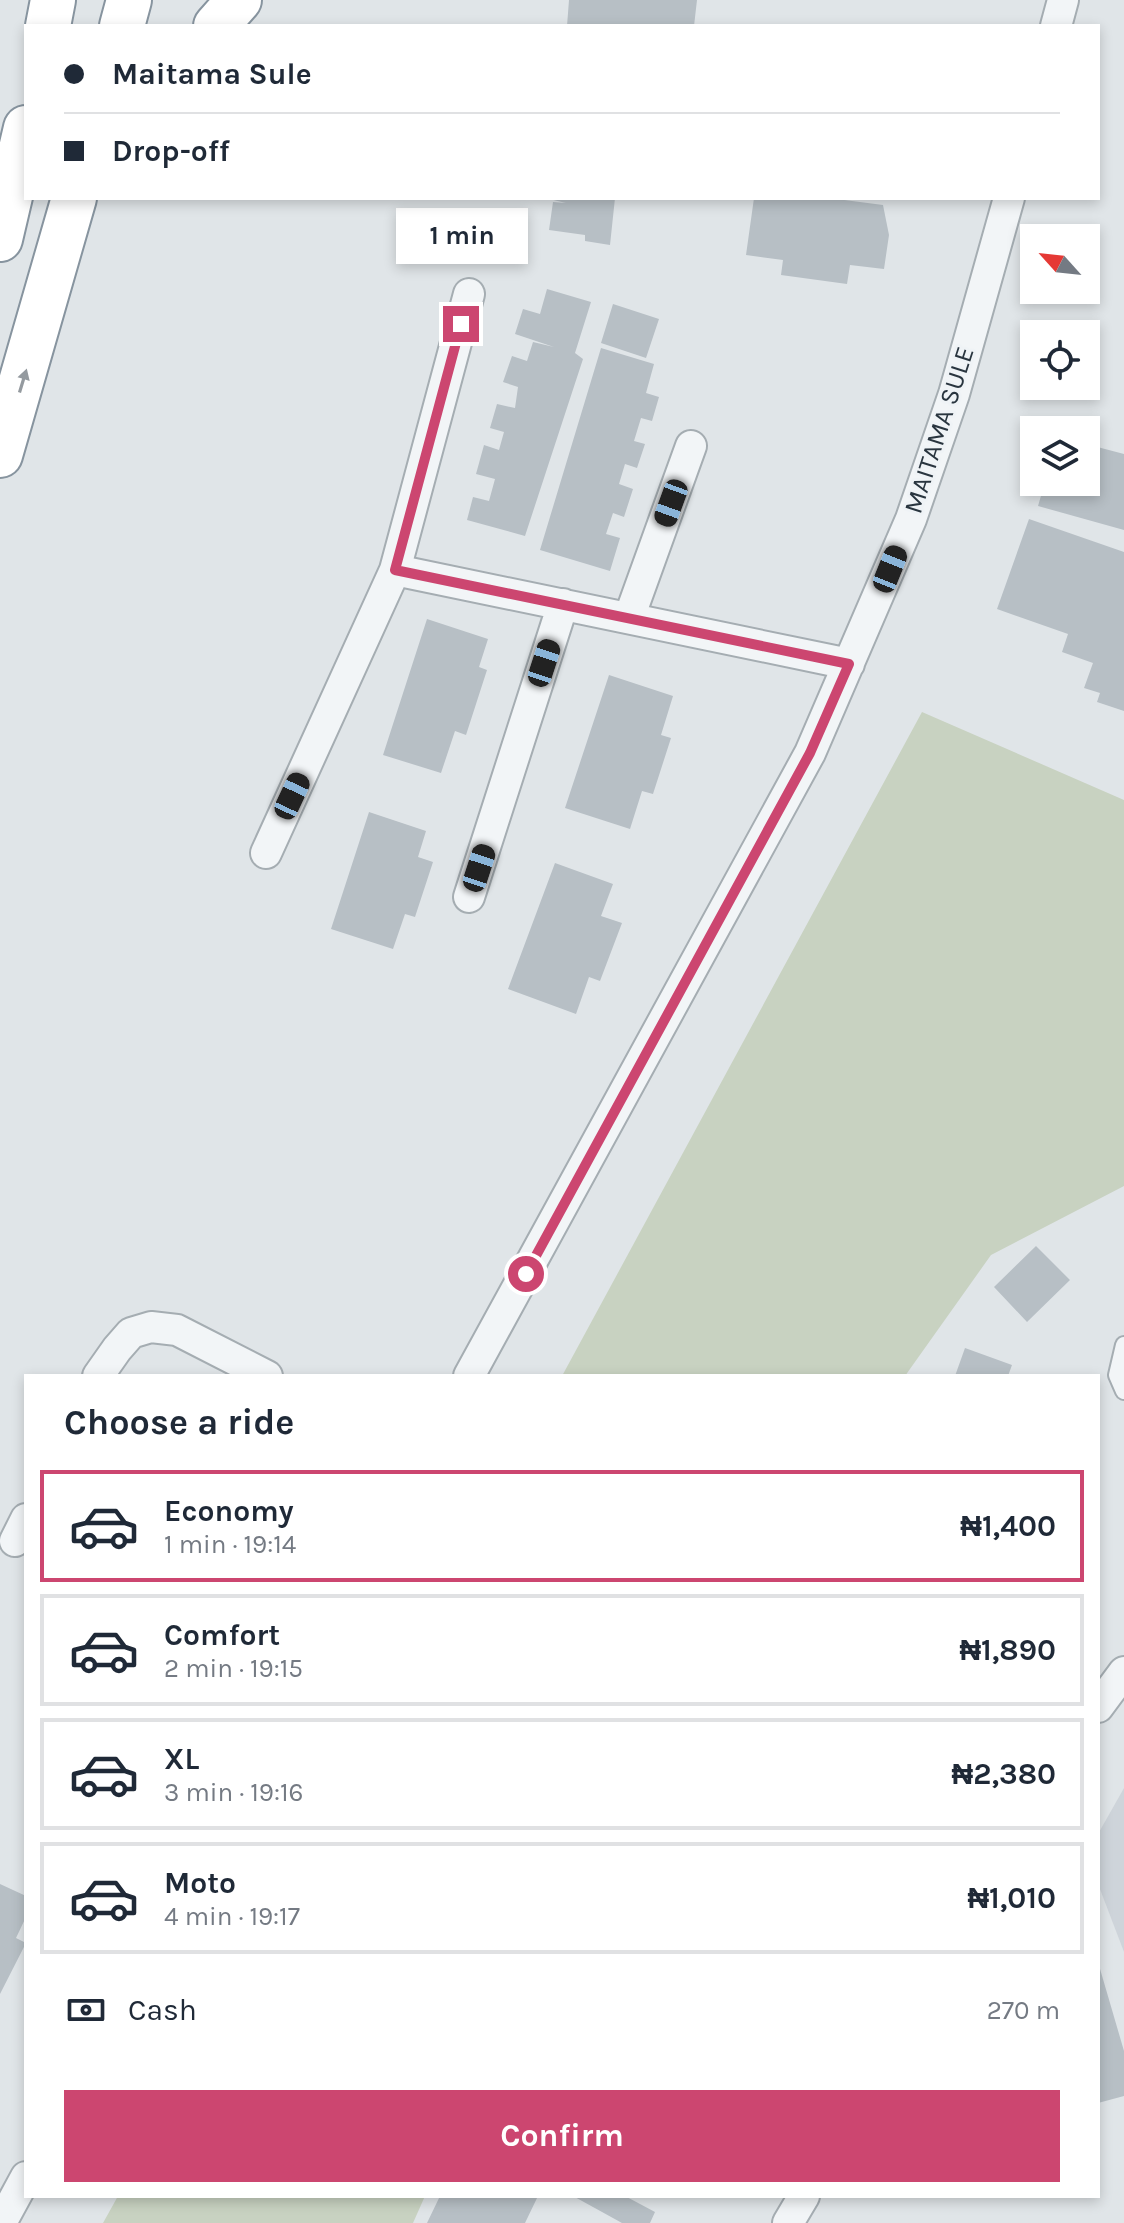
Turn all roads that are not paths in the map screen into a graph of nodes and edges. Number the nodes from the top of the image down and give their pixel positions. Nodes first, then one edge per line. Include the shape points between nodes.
1 (53, 0) edge
2 (129, 0) edge
3 (239, 0) edge
4 (1063, 0) edge
5 (48, 24) edge
6 (123, 24) edge
7 (218, 24) edge
8 (1057, 24) edge
9 (24, 137) edge
10 (73, 200) edge
11 (101, 200) edge
12 (1008, 200) edge
13 (0, 239) edge
14 (469, 294) dead end
15 (37, 334) junction
16 (691, 446) dead end
17 (0, 455) edge
18 (395, 570) junction
19 (563, 604) junction
20 (629, 618) junction
21 (849, 664) junction
22 (266, 853) dead end
23 (469, 897) dead end
24 (1124, 1345) edge
25 (99, 1374) edge
26 (263, 1374) edge
27 (470, 1374) edge
28 (1124, 1391) edge
29 (1124, 1672) edge
30 (1100, 1704) edge
31 (24, 2181) edge
32 (803, 2198) edge
33 (1, 2223) edge
34 (788, 2223) edge

1 - 5 highway
2 - 6 highway
3 - 7 highway
4 - 8 street
9 - 13 highway
10 - 15 highway
11 - 15 highway
12 - 21 street, MAITAMA SULE via 954,394 911,519
14 - 18 street
17 -> 15 highway
16 - 20 street
18 - 19 street
18 - 22 street
19 - 20 street
19 - 23 street
20 - 21 street
21 - 27 street, MAITAMA SULE via 810,753
24 - 28 lane via 1117,1375
25 - 26 street via 131,1333 151,1327 177,1330
29 - 30 street
31 - 33 street
32 - 34 street

